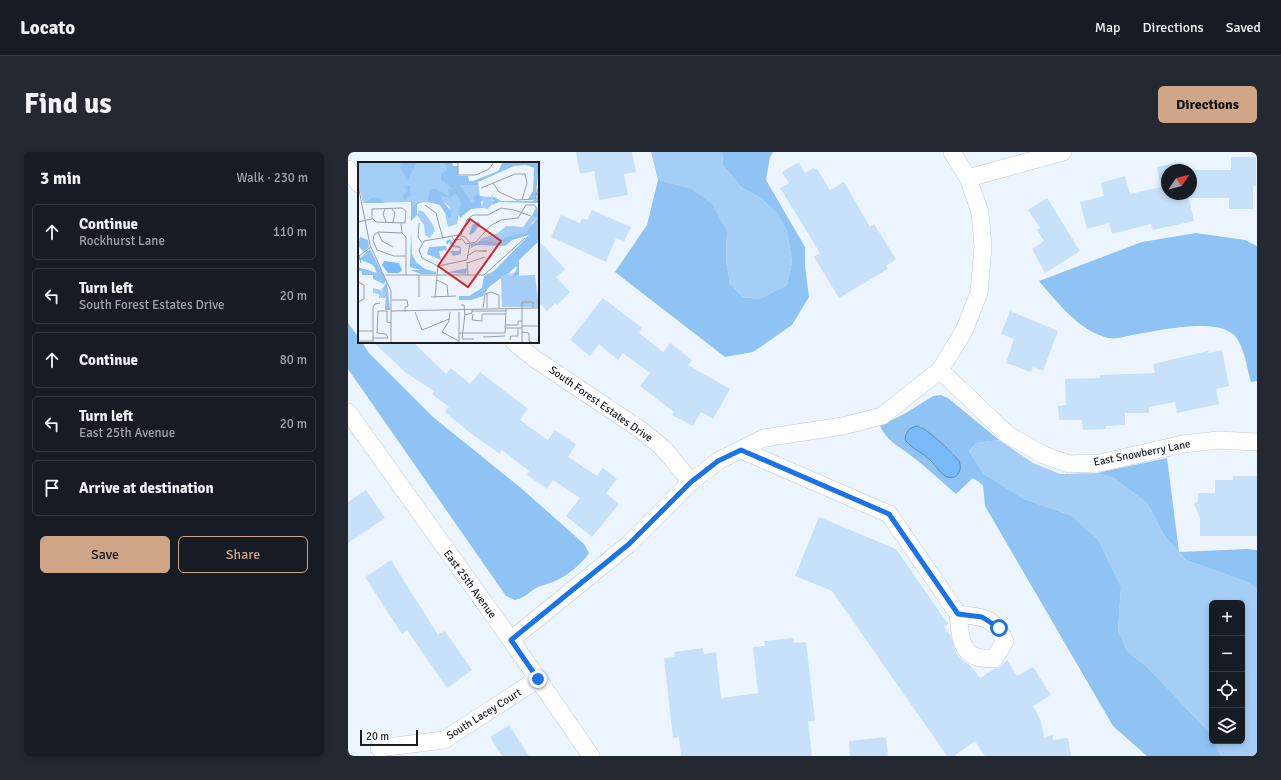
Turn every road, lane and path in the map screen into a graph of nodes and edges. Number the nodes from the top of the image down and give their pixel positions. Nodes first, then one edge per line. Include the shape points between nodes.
1 (952, 152) edge
2 (1063, 152) edge
3 (348, 170) edge
4 (968, 178) junction
5 (358, 183) edge
6 (515, 343) edge
7 (940, 370) junction
8 (348, 412) edge
9 (1257, 442) edge
10 (741, 450) junction
11 (691, 482) junction
12 (958, 614) dead end
13 (511, 640) junction
14 (538, 679) junction
15 (379, 748) dead end
16 (591, 756) edge

1 - 4 street
2 - 4 street
3 - 5 street
4 - 7 street via 980,212 983,246 979,293 964,330
6 - 11 street, South Forest Estates Drive via 641,430 664,449
7 - 9 street, East Snowberry Lane via 1008,434 1044,455 1069,464 1100,463 1197,442
7 - 10 street via 882,416 843,426 764,438
8 - 13 street, East 25th Avenue
10 - 11 street via 718,461
10 - 12 street via 889,514
11 - 13 street via 629,544
13 - 14 street, East 25th Avenue
14 - 15 street, South Lacey Court via 444,740
14 - 16 street, East 25th Avenue

